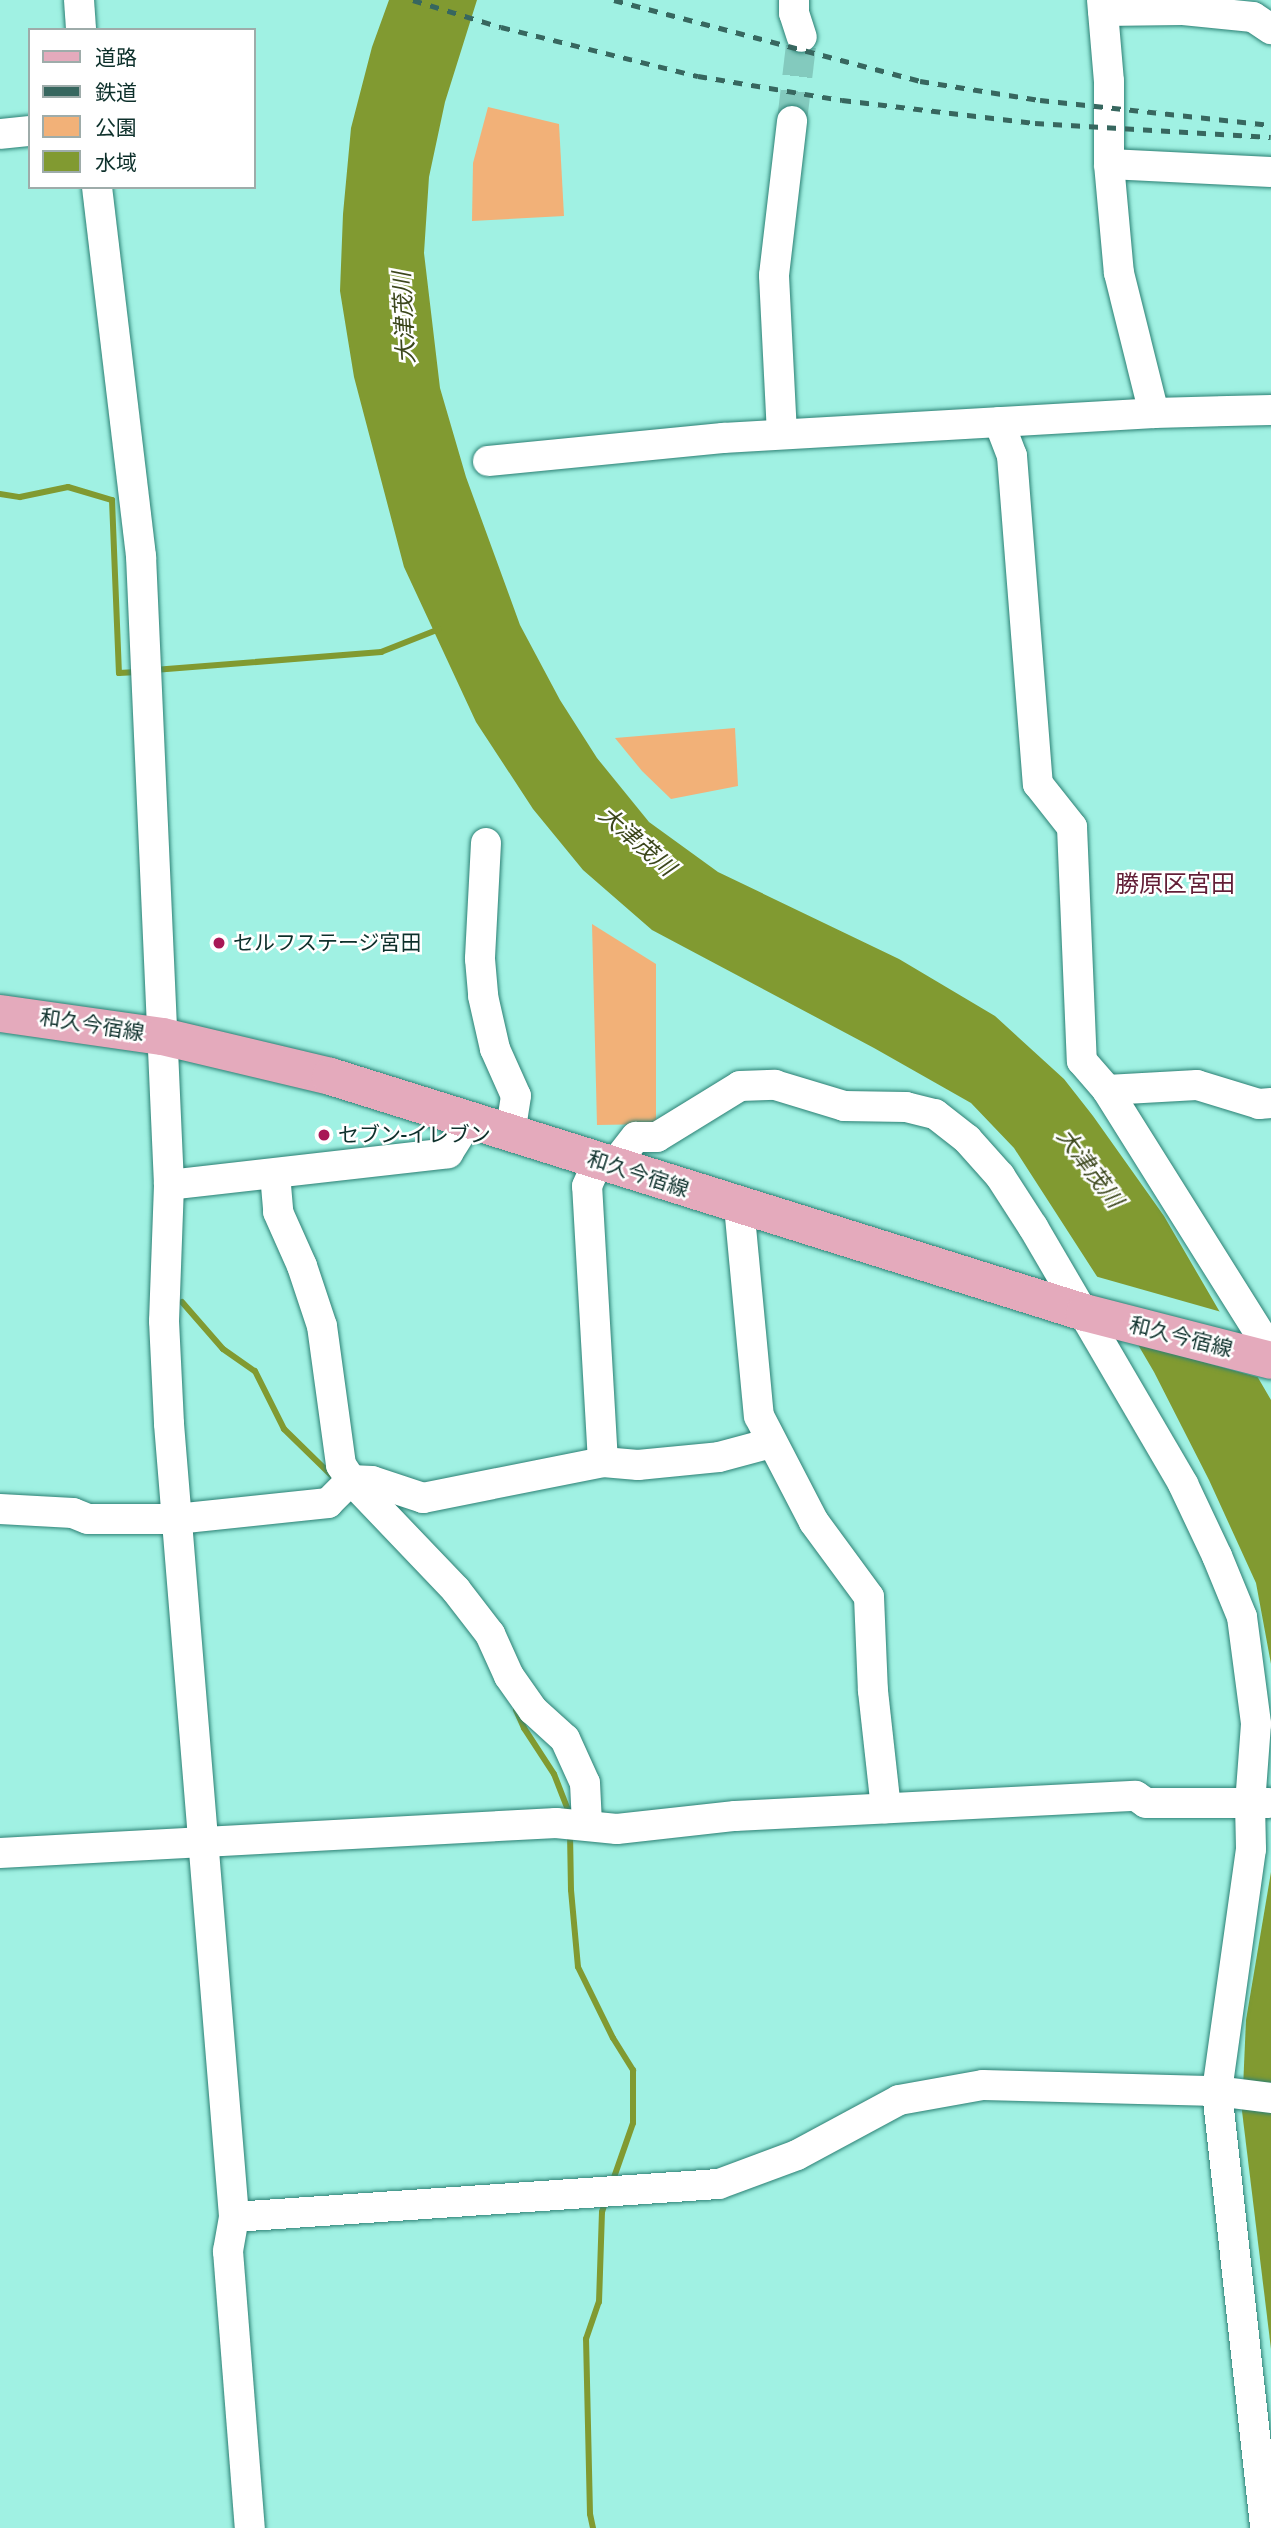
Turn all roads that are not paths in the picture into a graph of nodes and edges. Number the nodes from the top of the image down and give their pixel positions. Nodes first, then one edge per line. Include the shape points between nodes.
1 (79, 0) edge
2 (794, 0) edge
3 (1183, 5) edge
4 (1102, 6) edge
5 (81, 28) edge
6 (1271, 29) edge
7 (802, 37) tunnel mouth
8 (792, 121) tunnel mouth
9 (28, 131) edge
10 (0, 134) edge
11 (1110, 164) junction
12 (1271, 172) edge
13 (97, 189) edge
14 (1271, 410) edge
15 (1154, 413) junction
16 (999, 422) junction
17 (782, 434) junction
18 (488, 461) dead end
19 (486, 843) dead end
20 (0, 1013) edge
21 (162, 1036) junction
22 (1107, 1090) junction
23 (1271, 1103) edge
24 (470, 1118) junction
25 (510, 1132) junction
26 (606, 1163) junction
27 (275, 1174) junction
28 (169, 1185) junction
29 (739, 1206) junction
30 (1084, 1312) junction
31 (1271, 1351) edge
32 (1271, 1360) edge
33 (771, 1443) junction
34 (603, 1462) junction
35 (351, 1479) junction
36 (0, 1510) edge
37 (176, 1519) junction
38 (1261, 1803) edge
39 (886, 1808) junction
40 (587, 1824) junction
41 (203, 1840) junction
42 (0, 1853) edge
43 (1217, 2091) junction
44 (1271, 2098) edge
45 (234, 2217) junction
46 (250, 2528) edge
47 (1265, 2528) edge

1 - 5 street
2 - 7 street
3 - 4 street
3 - 6 street via 1253,17
4 - 11 street via 1110,81
8 - 17 street via 774,275
9 - 10 street
11 - 12 street
11 - 15 street via 1119,273
13 - 21 street via 141,556
14 - 15 street
15 - 16 street
16 - 17 street
16 - 22 street via 1012,456 1038,784 1072,827 1082,1060
17 - 18 street
19 - 25 street via 482,984 495,1049 516,1096
20 - 21 main road, 和久今宿線
21 - 24 main road, 和久今宿線 via 330,1076
21 - 28 street
22 - 23 street via 1197,1085 1259,1104
22 - 31 street
24 - 25 main road, 和久今宿線
24 - 27 street via 448,1153
25 - 26 main road, 和久今宿線
26 - 29 main road, 和久今宿線
26 - 30 street via 636,1137 657,1137 740,1086 775,1085 844,1106 906,1107 935,1114 967,1139 1000,1177
26 - 34 street via 587,1186
27 - 28 street
27 - 35 street via 278,1212 323,1326 341,1465
28 - 37 street via 164,1321
29 - 30 main road, 和久今宿線
29 - 33 street via 759,1416
30 - 32 main road, 和久今宿線
30 - 38 street via 1183,1484 1242,1617
33 - 34 street via 719,1457 638,1465
33 - 39 street via 814,1522 869,1597 873,1691
34 - 35 street via 423,1498
35 - 37 street via 328,1503
35 - 40 street via 456,1590 490,1634 525,1699 565,1739 585,1783
36 - 37 street via 73,1513 88,1519
37 - 41 street
38 - 39 street via 1146,1803 1136,1796
38 - 43 street
39 - 40 street via 735,1816 617,1829
40 - 41 street
41 - 42 street
41 - 45 street
43 - 44 street
43 - 45 street via 983,2085 899,2100 797,2155 719,2184
43 - 47 street
45 - 46 street via 228,2251

